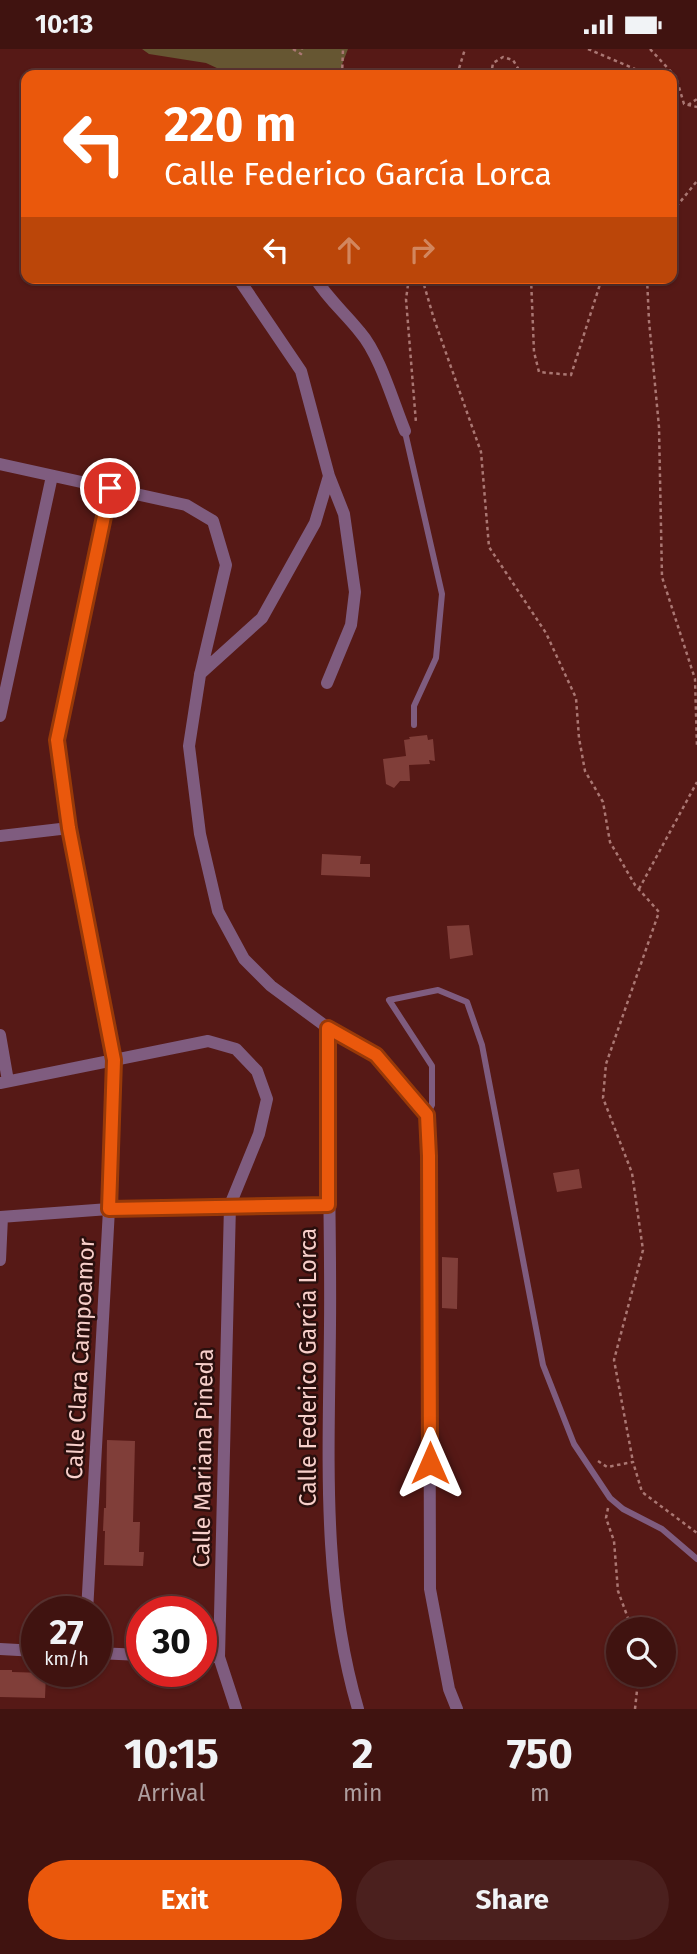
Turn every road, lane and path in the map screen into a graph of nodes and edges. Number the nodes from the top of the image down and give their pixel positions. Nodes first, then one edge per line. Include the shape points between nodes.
1 (293, 49) edge
2 (302, 49) edge
3 (343, 49) edge
4 (465, 49) edge
5 (588, 49) edge
6 (650, 49) edge
7 (342, 70) edge
8 (459, 70) edge
9 (492, 70) edge
10 (519, 70) edge
11 (637, 70) edge
12 (670, 70) edge
13 (677, 80) edge
14 (679, 87) joint
15 (697, 99) edge
16 (688, 105) junction
17 (697, 107) edge
18 (697, 181) edge
19 (677, 206) edge
20 (241, 284) edge
21 (319, 284) edge
22 (408, 284) edge
23 (424, 284) edge
24 (531, 284) edge
25 (600, 284) edge
26 (647, 284) edge
27 (405, 431) junction
28 (0, 464) edge
29 (51, 476) junction
30 (328, 476) junction
31 (110, 488) junction
32 (200, 675) junction
33 (327, 683) dead end
34 (0, 716) edge
35 (414, 725) dead end
36 (697, 747) edge
37 (697, 782) edge
38 (69, 828) junction
39 (0, 836) edge
40 (639, 889) junction
41 (328, 1028) junction
42 (0, 1035) edge
43 (114, 1060) junction
44 (4, 1082) edge
45 (427, 1115) junction
46 (230, 1205) junction
47 (328, 1205) junction
48 (109, 1209) junction
49 (1, 1217) edge
50 (0, 1260) edge
51 (596, 1460) dead end
52 (633, 1462) junction
53 (610, 1498) junction
54 (697, 1533) edge
55 (697, 1559) edge
56 (88, 1596) edge
57 (628, 1617) edge
58 (0, 1649) edge
59 (21, 1650) edge
60 (219, 1657) joint
61 (637, 1687) edge
62 (236, 1709) edge
63 (358, 1709) edge
64 (457, 1709) edge
65 (635, 1709) edge

1 - 2 path via 301,54
3 - 7 path
4 - 8 path
5 - 11 path
6 - 12 path
9 - 10 path via 493,63 503,57 513,60
13 - 14 path
14 - 16 path
15 - 16 path
16 - 17 path
18 - 19 path
20 - 30 street via 301,372
21 - 27 street via 362,333
22 - 27 path via 418,422
23 - 40 path via 481,452 489,547 546,633 576,698 585,771 603,802 610,842
24 - 25 path via 539,372 571,375
26 - 36 path via 659,427 662,577 695,679
27 - 35 lane via 442,594 436,658 414,706
28 - 29 street
29 - 31 street
29 - 34 street
30 - 32 street via 315,523 262,618
30 - 33 street via 344,514 355,592 351,625
31 - 32 street via 186,505 213,521 226,565
31 - 38 street, Calle Clara Campoamor via 57,740
32 - 41 street via 189,746 200,834 218,911 244,959 271,986
37 - 40 path
38 - 39 street
38 - 43 street, Calle Clara Campoamor
40 - 52 path via 659,912 606,1064 603,1098 632,1173 643,1250 614,1360
41 - 45 street via 376,1055
41 - 47 street, Calle Federico García Lorca
42 - 44 street
43 - 44 street
43 - 46 street via 208,1041 236,1049 257,1071 267,1098 259,1134
43 - 48 street, Calle Clara Campoamor
45 - 53 lane via 432,1104 432,1066 389,1000 438,990 467,1002 482,1045 544,1365 574,1444
45 - 64 street via 430,1589
46 - 47 street
46 - 48 street
46 - 60 street, Calle Mariana Pineda
47 - 63 street, Calle Federico García Lorca via 330,1556 348,1676
48 - 49 street
48 - 56 street, Calle Clara Campoamor
49 - 50 street
51 - 52 path via 607,1467
52 - 54 path via 642,1492
53 - 55 lane via 662,1529
53 - 57 path via 606,1518 614,1541 618,1591
58 - 59 street
60 - 62 street, Calle Mariana Pineda
61 - 65 path

